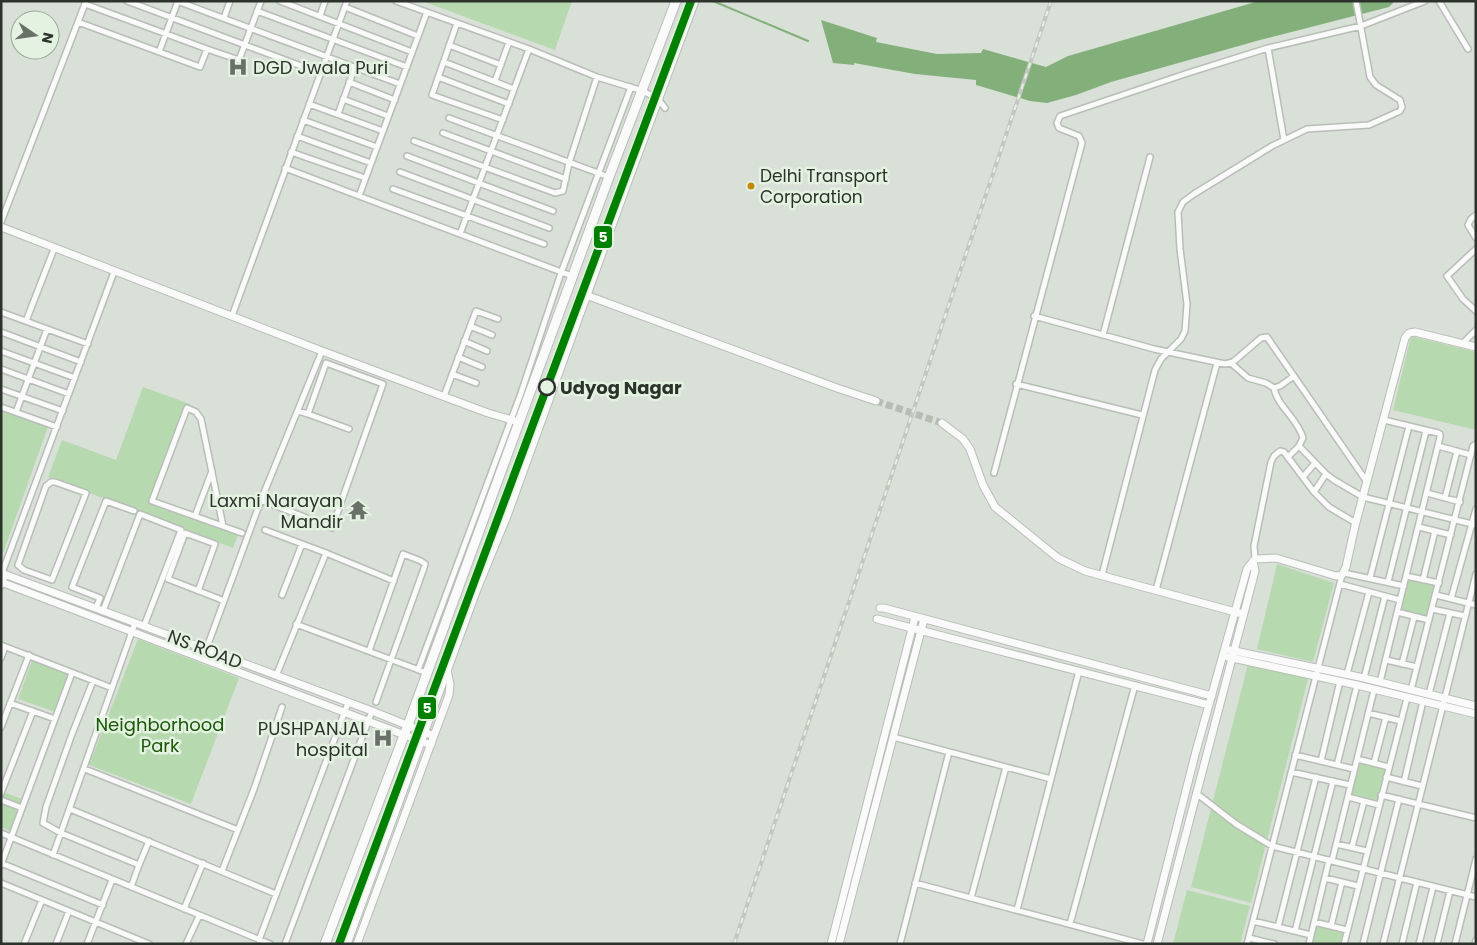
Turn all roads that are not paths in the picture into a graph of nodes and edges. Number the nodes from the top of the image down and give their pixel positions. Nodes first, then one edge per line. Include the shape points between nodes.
1 (127, 1) edge
2 (177, 1) edge
3 (260, 1) edge
4 (280, 1) edge
5 (325, 1) edge
6 (396, 1) edge
7 (676, 1) edge
8 (694, 1) edge
9 (1356, 1) edge
10 (1425, 1) edge
11 (1439, 1) edge
12 (229, 2) edge
13 (86, 3) edge
14 (346, 4) edge
15 (257, 11) junction
16 (427, 12) junction
17 (320, 16) junction
18 (171, 18) junction
19 (224, 18) junction
20 (78, 22) junction
21 (339, 23) junction
22 (457, 23) junction
23 (1361, 24) junction
24 (251, 27) junction
25 (166, 33) junction
26 (418, 36) junction
27 (333, 39) junction
28 (509, 42) junction
29 (245, 44) junction
30 (449, 46) junction
31 (1268, 48) junction
32 (207, 49) junction
33 (529, 49) junction
34 (1468, 49) dead end
35 (159, 52) junction
36 (412, 52) junction
37 (326, 57) junction
38 (444, 62) junction
39 (501, 65) junction
40 (355, 67) junction
41 (407, 67) junction
42 (320, 73) junction
43 (438, 77) junction
44 (598, 77) junction
45 (495, 81) junction
46 (349, 82) junction
47 (400, 84) junction
48 (631, 87) junction
49 (514, 89) junction
50 (643, 91) junction
51 (658, 98) junction
52 (343, 99) junction
53 (395, 100) junction
54 (309, 104) junction
55 (509, 104) junction
56 (665, 108) dead end
57 (338, 114) junction
58 (388, 116) junction
59 (449, 118) dead end
60 (303, 120) junction
61 (503, 120) junction
62 (383, 131) junction
63 (443, 134) dead end
64 (497, 135) junction
65 (297, 136) junction
66 (1284, 140) junction
67 (414, 141) dead end
68 (377, 147) junction
69 (291, 152) junction
70 (491, 152) junction
71 (406, 156) dead end
72 (1150, 157) dead end
73 (371, 163) junction
74 (568, 163) junction
75 (285, 168) junction
76 (485, 168) junction
77 (400, 172) dead end
78 (598, 174) junction
79 (609, 177) junction
80 (365, 178) junction
81 (566, 179) junction
82 (479, 184) junction
83 (393, 189) dead end
84 (359, 196) junction
85 (473, 200) junction
86 (552, 211) dead end
87 (1476, 215) edge
88 (467, 216) junction
89 (1, 222) edge
90 (1, 227) edge
91 (549, 228) dead end
92 (460, 234) junction
93 (1476, 238) edge
94 (544, 244) dead end
95 (54, 248) junction
96 (1476, 248) edge
97 (114, 272) junction
98 (560, 273) junction
99 (572, 276) junction
100 (586, 295) junction
101 (1476, 311) edge
102 (1, 312) edge
103 (232, 316) junction
104 (1034, 316) junction
105 (498, 319) dead end
106 (26, 321) junction
107 (470, 326) junction
108 (47, 329) junction
109 (1476, 330) edge
110 (1, 332) edge
111 (1102, 334) junction
112 (492, 335) dead end
113 (464, 341) junction
114 (88, 344) junction
115 (1462, 344) junction
116 (40, 347) junction
117 (1476, 347) edge
118 (1, 351) edge
119 (322, 351) junction
120 (487, 351) dead end
121 (1169, 352) junction
122 (458, 357) junction
123 (81, 362) junction
124 (1231, 362) junction
125 (1216, 363) junction
126 (34, 364) junction
127 (482, 367) dead end
128 (1, 369) edge
129 (452, 374) junction
130 (1294, 376) junction
131 (75, 378) junction
132 (28, 379) junction
133 (476, 383) dead end
134 (1016, 384) junction
135 (1274, 388) junction
136 (1, 389) edge
137 (69, 394) junction
138 (444, 396) junction
139 (22, 397) junction
140 (876, 401) tunnel mouth
141 (1, 407) edge
142 (63, 411) junction
143 (298, 411) junction
144 (16, 412) junction
145 (308, 414) junction
146 (1142, 415) junction
147 (1384, 420) junction
148 (515, 421) junction
149 (942, 423) tunnel mouth
150 (1409, 426) junction
151 (56, 428) junction
152 (349, 430) dead end
153 (1426, 431) junction
154 (1476, 444) edge
155 (1299, 446) junction
156 (1438, 446) junction
157 (1456, 451) junction
158 (1471, 455) junction
159 (1288, 456) junction
160 (1315, 463) junction
161 (212, 470) junction
162 (994, 473) dead end
163 (1326, 474) junction
164 (1303, 477) junction
165 (1367, 482) junction
166 (1314, 492) junction
167 (1427, 493) junction
168 (1363, 497) junction
169 (1444, 498) junction
170 (261, 500) junction
171 (1460, 502) junction
172 (1389, 503) junction
173 (1407, 508) junction
174 (1476, 509) edge
175 (134, 512) dead end
176 (1422, 512) junction
177 (195, 516) junction
178 (1455, 520) junction
179 (1356, 523) junction
180 (1474, 524) edge
181 (223, 526) junction
182 (1418, 527) junction
183 (265, 530) dead end
184 (1435, 531) junction
185 (242, 533) dead end
186 (1451, 535) junction
187 (302, 544) junction
188 (326, 553) junction
189 (1254, 560) junction
190 (3, 573) edge
191 (1343, 574) junction
192 (1476, 574) edge
193 (39, 575) junction
194 (1102, 575) junction
195 (1406, 576) junction
196 (1370, 578) junction
197 (1423, 580) junction
198 (394, 581) junction
199 (1388, 582) junction
200 (459, 583) junction
201 (1439, 583) junction
202 (2, 584) edge
203 (1340, 584) junction
204 (35, 585) junction
205 (1404, 586) junction
206 (476, 589) junction
207 (1156, 590) junction
208 (198, 591) junction
209 (1368, 592) junction
210 (282, 595) dead end
211 (1436, 595) junction
212 (1385, 596) junction
213 (1451, 599) junction
214 (1400, 600) junction
215 (224, 601) junction
216 (1468, 603) junction
217 (1476, 605) edge
218 (880, 608) joint
219 (100, 609) junction
220 (1432, 609) junction
221 (1235, 612) junction
222 (1397, 612) junction
223 (1450, 613) junction
224 (1244, 614) junction
225 (1414, 616) junction
226 (1465, 616) junction
227 (915, 617) junction
228 (877, 619) joint
229 (924, 619) junction
230 (1429, 620) junction
231 (135, 623) junction
232 (296, 624) junction
233 (144, 626) junction
234 (912, 628) junction
235 (921, 630) junction
236 (132, 632) junction
237 (3, 646) edge
238 (206, 649) junction
239 (369, 651) junction
240 (1224, 652) junction
241 (1233, 654) junction
242 (28, 655) junction
243 (1, 658) edge
244 (202, 658) junction
245 (391, 660) junction
246 (1386, 660) junction
247 (1402, 664) junction
248 (1417, 667) junction
249 (447, 670) junction
250 (422, 671) junction
251 (1079, 671) junction
252 (1317, 672) junction
253 (72, 673) junction
254 (1346, 674) junction
255 (276, 676) junction
256 (1364, 678) junction
257 (92, 681) junction
258 (292, 681) junction
259 (1340, 681) junction
260 (1380, 682) junction
261 (1357, 685) junction
262 (1135, 686) junction
263 (112, 688) junction
264 (288, 690) junction
265 (1374, 690) junction
266 (1411, 690) junction
267 (1429, 694) junction
268 (1212, 696) junction
269 (1407, 698) junction
270 (1423, 701) junction
271 (10, 702) junction
272 (348, 702) junction
273 (376, 702) dead end
274 (1443, 702) junction
275 (1209, 705) junction
276 (1476, 706) edge
277 (282, 707) dead end
278 (33, 711) junction
279 (372, 711) junction
280 (344, 712) junction
281 (1368, 713) junction
282 (1476, 714) edge
283 (1386, 717) junction
284 (54, 719) junction
285 (1401, 721) junction
286 (368, 722) junction
287 (408, 725) junction
288 (1, 727) edge
289 (424, 732) junction
290 (404, 735) junction
291 (434, 736) junction
292 (893, 737) junction
293 (420, 741) junction
294 (431, 745) junction
295 (949, 752) junction
296 (1295, 755) junction
297 (1357, 759) junction
298 (1321, 761) junction
299 (1374, 764) junction
300 (1337, 765) junction
301 (1006, 767) junction
302 (1389, 767) junction
303 (85, 769) junction
304 (1354, 769) junction
305 (1291, 772) junction
306 (1316, 777) junction
307 (1386, 778) junction
308 (1051, 779) junction
309 (1333, 781) junction
310 (1404, 782) junction
311 (1350, 786) junction
312 (1422, 786) junction
313 (1, 793) edge
314 (1196, 793) junction
315 (1382, 795) junction
316 (1348, 797) junction
317 (1399, 799) junction
318 (1, 800) edge
319 (1364, 801) junction
320 (1418, 803) junction
321 (1379, 805) junction
322 (22, 808) junction
323 (70, 809) junction
324 (1476, 818) edge
325 (238, 830) junction
326 (1, 833) edge
327 (61, 833) junction
328 (12, 838) junction
329 (149, 841) junction
330 (1336, 844) junction
331 (1272, 846) junction
332 (1352, 847) junction
333 (1367, 851) junction
334 (1298, 852) junction
335 (54, 855) junction
336 (1315, 857) junction
337 (1476, 859) edge
338 (1331, 861) junction
339 (203, 863) junction
340 (1, 864) edge
341 (139, 865) junction
342 (1362, 868) junction
343 (222, 871) junction
344 (1381, 873) junction
345 (1325, 878) junction
346 (1399, 878) junction
347 (112, 880) junction
348 (1342, 882) junction
349 (1417, 882) junction
350 (1, 883) edge
351 (915, 883) junction
352 (1358, 886) junction
353 (131, 887) junction
354 (1433, 887) junction
355 (1450, 891) junction
356 (276, 894) junction
357 (1467, 895) junction
358 (1476, 897) edge
359 (971, 898) junction
360 (42, 900) junction
361 (103, 905) junction
362 (184, 909) junction
363 (1017, 910) junction
364 (69, 911) junction
365 (199, 916) junction
366 (1253, 921) junction
367 (96, 922) junction
368 (1314, 922) junction
369 (1070, 924) junction
370 (1331, 926) junction
371 (1278, 927) junction
372 (1347, 930) junction
373 (1295, 931) junction
374 (1311, 935) junction
375 (259, 940) junction
376 (1476, 940) edge
377 (1248, 941) edge
378 (1346, 943) edge
379 (24, 944) edge
380 (56, 944) edge
381 (87, 944) edge
382 (149, 944) edge
383 (186, 944) edge
384 (270, 944) edge
385 (285, 944) edge
386 (326, 944) edge
387 (346, 944) edge
388 (357, 944) edge
389 (831, 944) edge
390 (839, 944) edge
391 (900, 944) edge
392 (1145, 944) edge
393 (1157, 944) edge
394 (1274, 944) edge
395 (1309, 944) edge
396 (1364, 944) edge
397 (1383, 944) edge
398 (1402, 944) edge
399 (1419, 944) edge
400 (1437, 944) edge
401 (1455, 944) edge
402 (1475, 944) edge

1 - 18 street
2 - 18 street
2 - 19 street
3 - 15 street
4 - 17 street
5 - 17 street
6 - 16 street
7 - 50 highway
8 - 51 highway
9 - 23 street
10 - 23 street
11 - 34 street
12 - 19 street
13 - 20 street
13 - 25 street
14 - 21 street
14 - 26 street
15 - 24 street
15 - 27 street
16 - 22 street
16 - 26 street
17 - 21 street
18 - 25 street
18 - 29 street
19 - 24 street
20 - 35 street
20 - 89 street
21 - 27 street
21 - 36 street
22 - 28 street
22 - 30 street
23 - 31 street
23 - 66 street via 1370,77 1376,85 1400,100 1400,111 1369,124 1309,129
24 - 29 street
24 - 37 street
25 - 32 street
25 - 35 street
26 - 36 street
27 - 37 street
27 - 41 street
28 - 33 street
28 - 39 street
29 - 32 street via 239,60
29 - 42 street
30 - 38 street
30 - 39 street
31 - 66 street
31 - 104 street via 1060,116 1059,128 1079,136 1082,143
32 - 35 street via 200,67
33 - 44 street
33 - 49 street
36 - 41 street
37 - 40 street
37 - 42 street
38 - 43 street
38 - 45 street
39 - 45 street
40 - 46 street
40 - 47 street
41 - 47 street
42 - 54 street
43 - 55 street
43 - 61 street via 432,95
44 - 48 street
44 - 74 street
45 - 49 street
46 - 52 street
46 - 53 street
47 - 53 street
48 - 50 street
48 - 78 street
49 - 55 street
50 - 51 street
50 - 79 highway
51 - 56 street
51 - 100 highway
52 - 57 street
52 - 58 street
53 - 58 street
54 - 57 street
54 - 60 street
55 - 61 street
57 - 62 street
58 - 62 street
59 - 64 street
60 - 65 street
60 - 68 street
61 - 64 street
62 - 68 street
63 - 70 street
64 - 70 street
64 - 74 street
65 - 69 street
65 - 73 street
66 - 121 street via 1183,202 1178,212 1186,321 1181,339
67 - 76 street
68 - 73 street
69 - 75 street
69 - 80 street
70 - 76 street
70 - 81 street
71 - 82 street
72 - 111 street
73 - 80 street
74 - 78 street
74 - 81 street
75 - 84 street
75 - 103 street
76 - 81 street via 555,193 563,191
76 - 82 street
77 - 85 street
78 - 79 street
78 - 98 street
79 - 99 highway
80 - 84 street
82 - 85 street
82 - 86 street
83 - 88 street
84 - 92 street
85 - 88 street
85 - 91 street
87 - 93 street via 1468,222
88 - 92 street
88 - 94 street
90 - 95 street
92 - 98 street
95 - 97 street
95 - 106 street
96 - 101 street via 1447,276
97 - 103 street
97 - 114 street
98 - 99 street
98 - 148 street
99 - 148 highway
100 - 140 street
100 - 206 highway via 506,516
102 - 106 street
103 - 119 street
104 - 111 street
104 - 134 street
105 - 107 street via 476,311
106 - 108 street
107 - 112 street
107 - 113 street
108 - 114 street
108 - 116 street
109 - 115 street
110 - 116 street
111 - 121 street
113 - 120 street
113 - 122 street
114 - 123 street
115 - 117 street
115 - 147 street via 1409,333
116 - 123 street
116 - 126 street
118 - 126 street
119 - 138 street
119 - 143 street
121 - 125 street
121 - 146 street via 1160,359 1155,370
122 - 127 street
122 - 129 street
123 - 131 street
124 - 125 street
124 - 130 street via 1264,336
124 - 135 street via 1248,378
125 - 207 street
126 - 131 street
126 - 132 street
128 - 132 street
129 - 133 street
129 - 138 street
130 - 135 street
130 - 165 street
131 - 137 street
132 - 137 street
132 - 139 street
134 - 146 street
134 - 162 street
135 - 155 street via 1300,427 1303,438
136 - 139 street
137 - 142 street
138 - 148 street
139 - 142 street
139 - 144 street
141 - 144 street
142 - 151 street
143 - 145 street
143 - 170 street
144 - 151 street
145 - 152 street
145 - 170 street via 326,363 383,384 332,528
146 - 194 street
147 - 150 street
147 - 165 street
148 - 200 highway
148 - 250 street
149 - 194 street via 963,439 970,449 995,507 1058,558
150 - 153 street
150 - 172 street
151 - 190 street
153 - 156 street via 1440,434
153 - 173 street
154 - 158 street
155 - 159 street
155 - 160 street
156 - 157 street
156 - 167 street
157 - 158 street
157 - 169 street
158 - 171 street
159 - 164 street
159 - 189 street via 1280,451 1271,462
160 - 163 street
160 - 164 street
161 - 177 street
161 - 177 street via 201,419 187,408 152,501
161 - 181 street
163 - 166 street
163 - 168 street
164 - 166 street
165 - 168 street
166 - 179 street via 1330,507
167 - 169 street
167 - 176 street
168 - 172 street
168 - 179 street
169 - 171 street
170 - 215 street
171 - 178 street
172 - 173 street
172 - 196 street
173 - 176 street
173 - 199 street
174 - 180 street
175 - 219 street via 106,501 72,587 100,598
176 - 178 street
176 - 182 street
177 - 181 street
178 - 180 street
178 - 186 street
179 - 191 street
180 - 213 street
181 - 185 street
182 - 184 street
182 - 195 street
183 - 187 street
184 - 186 street
184 - 197 street
186 - 201 street
187 - 188 street
187 - 210 street
188 - 198 street
188 - 232 street
189 - 191 street via 1276,558 1336,576
189 - 221 street via 1247,568
189 - 224 street via 1255,571
190 - 202 street
190 - 204 street, NS ROAD
191 - 196 street
191 - 203 street
192 - 216 street
193 - 193 street via 52,580 86,493 55,482 46,486 18,562 19,567
193 - 204 street
194 - 207 street
195 - 197 street
195 - 205 street
196 - 199 street
197 - 201 street
198 - 239 street
198 - 245 street via 403,554 425,564
199 - 205 street
200 - 206 highway
200 - 250 highway
201 - 211 street
202 - 236 street
203 - 209 street
203 - 252 street
204 - 219 street, NS ROAD
205 - 214 street
206 - 249 highway
207 - 221 street
208 - 208 street via 168,579 185,533 215,544
208 - 215 street
209 - 212 street
209 - 254 street
211 - 213 street
211 - 220 street
212 - 214 street
212 - 256 street
213 - 216 street
214 - 222 street
215 - 238 street
216 - 217 street
216 - 226 street
218 - 227 street
218 - 228 street
219 - 231 street, NS ROAD
219 - 233 street via 140,514 181,530
220 - 223 street
220 - 230 street
221 - 224 street
221 - 240 street
222 - 225 street
222 - 246 street
223 - 226 street
223 - 267 street
224 - 241 street
225 - 230 street
225 - 247 street
226 - 274 street
227 - 229 street
227 - 234 street
228 - 234 street
229 - 235 street
229 - 268 street
230 - 248 street
231 - 233 street, NS ROAD
231 - 236 street
232 - 239 street
232 - 255 street
233 - 238 street, NS ROAD
234 - 235 street
234 - 389 street
235 - 251 street
235 - 292 street
236 - 244 street
236 - 263 street
237 - 242 street
237 - 243 street
238 - 244 street
238 - 255 street, NS ROAD
239 - 245 street
240 - 241 street
240 - 268 street
241 - 252 street
241 - 314 street
242 - 253 street
242 - 271 street
244 - 264 street
245 - 250 street
245 - 273 street
246 - 247 street
246 - 260 street
247 - 248 street
248 - 266 street
249 - 289 highway
249 - 291 street via 449,696
250 - 287 highway
251 - 262 street
251 - 308 street
252 - 254 street
252 - 259 street
252 - 296 street
253 - 257 street
253 - 284 street
254 - 256 street
255 - 258 street, NS ROAD
256 - 260 street
257 - 263 street
257 - 327 street via 42,820
258 - 264 street
258 - 272 street, NS ROAD
259 - 261 street
259 - 298 street
260 - 266 street
261 - 265 street
261 - 300 street
262 - 275 street
262 - 369 street
263 - 303 street
264 - 280 street
265 - 269 street
265 - 281 street
266 - 267 street
267 - 274 street
268 - 275 street
269 - 270 street
269 - 285 street
270 - 274 street
270 - 310 street
271 - 278 street
271 - 288 street
272 - 279 street, NS ROAD
272 - 280 street
274 - 276 street
274 - 282 street
274 - 312 street
275 - 392 street
277 - 325 street
278 - 284 street
278 - 313 street
279 - 286 street
279 - 287 street, NS ROAD
280 - 286 street
280 - 356 street
281 - 283 street
281 - 297 street
283 - 285 street
283 - 299 street
284 - 322 street
285 - 302 street
286 - 290 street
286 - 385 street
287 - 289 street, NS ROAD
287 - 290 highway
289 - 291 street, NS ROAD
289 - 293 highway
290 - 293 street
290 - 386 highway
291 - 294 street
292 - 295 street
292 - 390 street
293 - 294 street
293 - 387 highway
294 - 388 street
295 - 301 street
295 - 351 street
296 - 298 street
296 - 305 street
297 - 299 street
297 - 304 street
298 - 300 street
299 - 302 street
300 - 304 street
301 - 308 street
301 - 359 street
302 - 307 street
303 - 323 street
303 - 325 street
304 - 311 street
305 - 306 street
305 - 331 street
306 - 309 street
306 - 334 street
307 - 310 street
307 - 315 street
308 - 363 street
309 - 311 street
309 - 336 street
310 - 312 street
311 - 316 street
312 - 320 street
314 - 331 street via 1236,824
314 - 393 street
315 - 317 street
315 - 321 street
316 - 319 street
316 - 330 street
317 - 320 street
317 - 344 street
318 - 322 street
319 - 321 street
319 - 332 street
320 - 324 street
320 - 346 street
321 - 333 street
322 - 328 street
323 - 327 street
323 - 329 street
325 - 343 street
326 - 328 street
327 - 335 street
327 - 341 street
328 - 335 street
328 - 340 street
329 - 339 street
329 - 341 street
330 - 332 street
330 - 338 street
331 - 334 street
331 - 366 street
332 - 333 street
333 - 342 street
334 - 336 street
334 - 371 street
335 - 347 street
336 - 338 street
336 - 373 street
337 - 357 street
338 - 342 street
338 - 345 street
339 - 343 street
339 - 362 street
340 - 361 street
341 - 353 street
342 - 344 street
342 - 352 street
343 - 356 street
344 - 346 street
344 - 396 street
345 - 348 street
345 - 368 street
346 - 349 street
346 - 397 street
347 - 353 street
347 - 361 street
348 - 352 street
348 - 370 street
349 - 354 street
349 - 398 street
350 - 360 street
351 - 359 street
351 - 391 street
352 - 372 street
353 - 362 street
354 - 355 street
354 - 399 street
355 - 357 street
355 - 400 street
356 - 375 street
357 - 358 street
357 - 401 street
359 - 363 street
360 - 364 street
360 - 379 street
361 - 367 street
362 - 365 street
363 - 369 street
364 - 367 street
364 - 380 street
365 - 375 street
365 - 383 street
366 - 371 street
366 - 377 street
367 - 381 street
367 - 382 street
368 - 370 street
368 - 374 street
369 - 392 street
370 - 372 street
371 - 373 street
372 - 378 street
373 - 374 street
374 - 395 street
375 - 384 street
376 - 402 street
377 - 394 street

